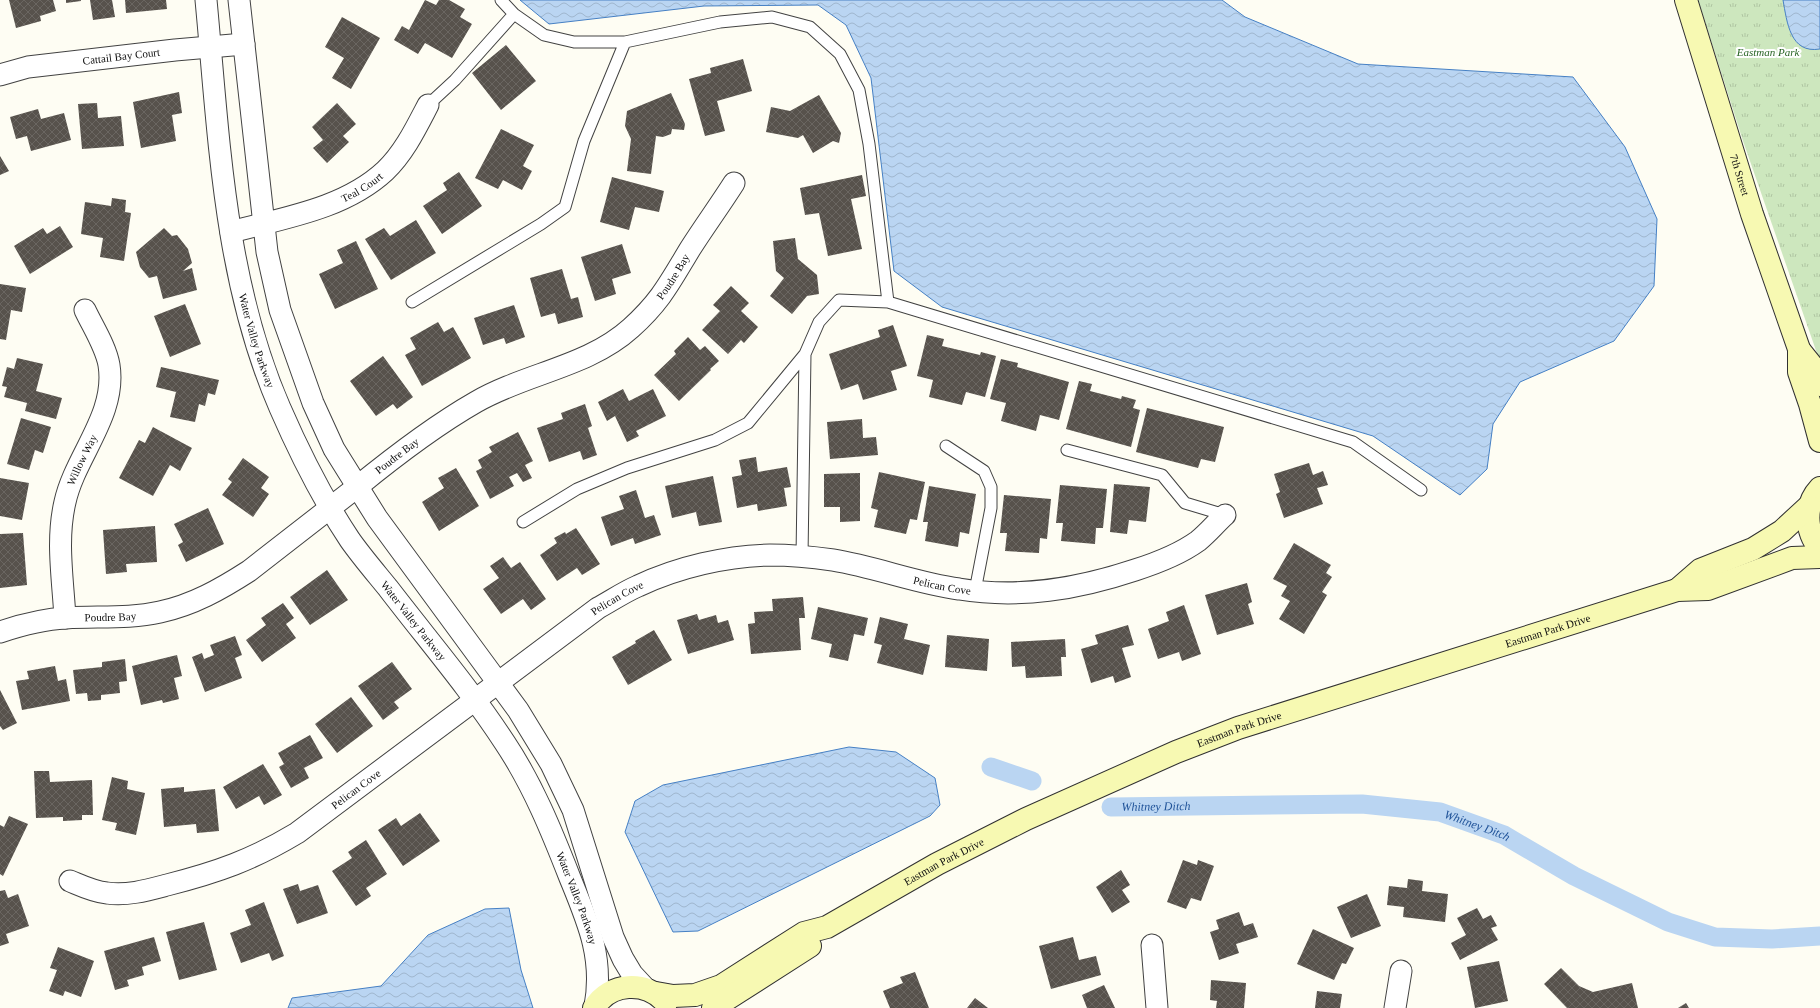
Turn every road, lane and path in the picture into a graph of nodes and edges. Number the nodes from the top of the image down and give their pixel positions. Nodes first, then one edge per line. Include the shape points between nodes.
1 (206, 0) edge
2 (239, 0) edge
3 (501, 0) edge
4 (1686, 0) edge
5 (514, 14) junction
6 (625, 42) junction
7 (244, 44) junction
8 (211, 47) junction
9 (0, 74) edge
10 (428, 105) joint
11 (734, 183) dead end
12 (262, 224) junction
13 (231, 232) junction
14 (412, 302) dead end
15 (888, 302) junction
16 (85, 310) dead end
17 (1799, 349) junction
18 (805, 354) junction
19 (1820, 385) edge
20 (1820, 441) edge
21 (946, 446) dead end
22 (1067, 450) dead end
23 (356, 487) junction
24 (1420, 490) dead end
25 (1817, 491) edge
26 (330, 508) junction
27 (1225, 515) joint
28 (523, 522) dead end
29 (1820, 549) edge
30 (802, 557) junction
31 (1820, 557) edge
32 (1677, 590) junction
33 (975, 591) junction
34 (65, 618) junction
35 (0, 632) edge
36 (498, 683) junction
37 (475, 701) junction
38 (70, 881) dead end
39 (827, 927) junction
40 (1152, 945) dead end
41 (1401, 971) dead end
42 (657, 996) edge
43 (594, 1007) edge
44 (713, 1008) edge
45 (1158, 1008) edge
46 (1395, 1008) edge

1 - 8 street, Water Valley Parkway
2 - 7 street, Water Valley Parkway
3 - 5 lane
4 - 17 street, 7th Street via 1752,214
5 - 6 lane via 544,35 574,42
5 - 10 lane via 455,80
6 - 14 lane via 584,141 565,207 542,224
6 - 15 lane via 720,22 772,17 810,27 840,54 859,90 869,144
7 - 8 street, Cattail Bay Court
7 - 12 street, Water Valley Parkway
8 - 9 street, Cattail Bay Court via 28,67
8 - 13 street, Water Valley Parkway
10 - 12 street, Teal Court via 411,137 385,171 343,199
11 - 23 street, Poudre Bay via 689,250 664,294 629,330 582,359 479,400 402,451
12 - 13 street
12 - 23 street, Water Valley Parkway via 280,310 298,366 334,449
13 - 26 street, Water Valley Parkway via 245,308 262,361 296,445
15 - 18 lane via 839,300 819,322
15 - 24 lane via 1353,442
16 - 34 street, Willow Way via 106,354 110,387 101,420 71,481 65,503 61,542
17 - 19 street, 7th Street via 1813,367
17 - 20 street, 7th Street via 1799,372
18 - 28 lane via 748,423 715,440 627,468 576,489
18 - 30 lane
21 - 33 lane via 984,471 992,486 991,508
22 - 27 lane via 1162,475 1185,503
23 - 26 street, Poudre Bay
23 - 36 street, Water Valley Parkway
25 - 29 street via 1808,521 1811,536
25 - 32 street, Eastman Park Drive via 1782,531 1734,558 1700,570
26 - 34 street, Poudre Bay via 249,571 205,597 181,606 135,616
26 - 37 street, Water Valley Parkway via 352,542
27 - 33 street, Pelican Cove via 1198,541 1162,561 1114,577 1053,591
30 - 33 street, Pelican Cove via 834,560 940,586
30 - 36 street, Pelican Cove via 770,555 719,560 682,569 637,586 598,608
31 - 32 street, Eastman Park Drive via 1792,558 1708,589
32 - 39 street, Eastman Park Drive via 1320,701 1176,752 1026,819 937,864
34 - 35 street, Poudre Bay via 27,624
36 - 37 street, Pelican Cove
36 - 42 street, Water Valley Parkway via 534,735 573,810 613,937 626,964
37 - 38 street, Pelican Cove via 297,833 235,866 146,891 116,894 92,890
37 - 43 street, Water Valley Parkway via 506,744 528,783 583,909 598,966 598,987
39 - 42 street, Eastman Park Drive via 804,933 721,986 695,994
39 - 44 street, Eastman Park Drive via 810,946
40 - 45 street
41 - 46 street
42 - 43 street, Eastman Park Drive via 633,986 622,987 607,994

